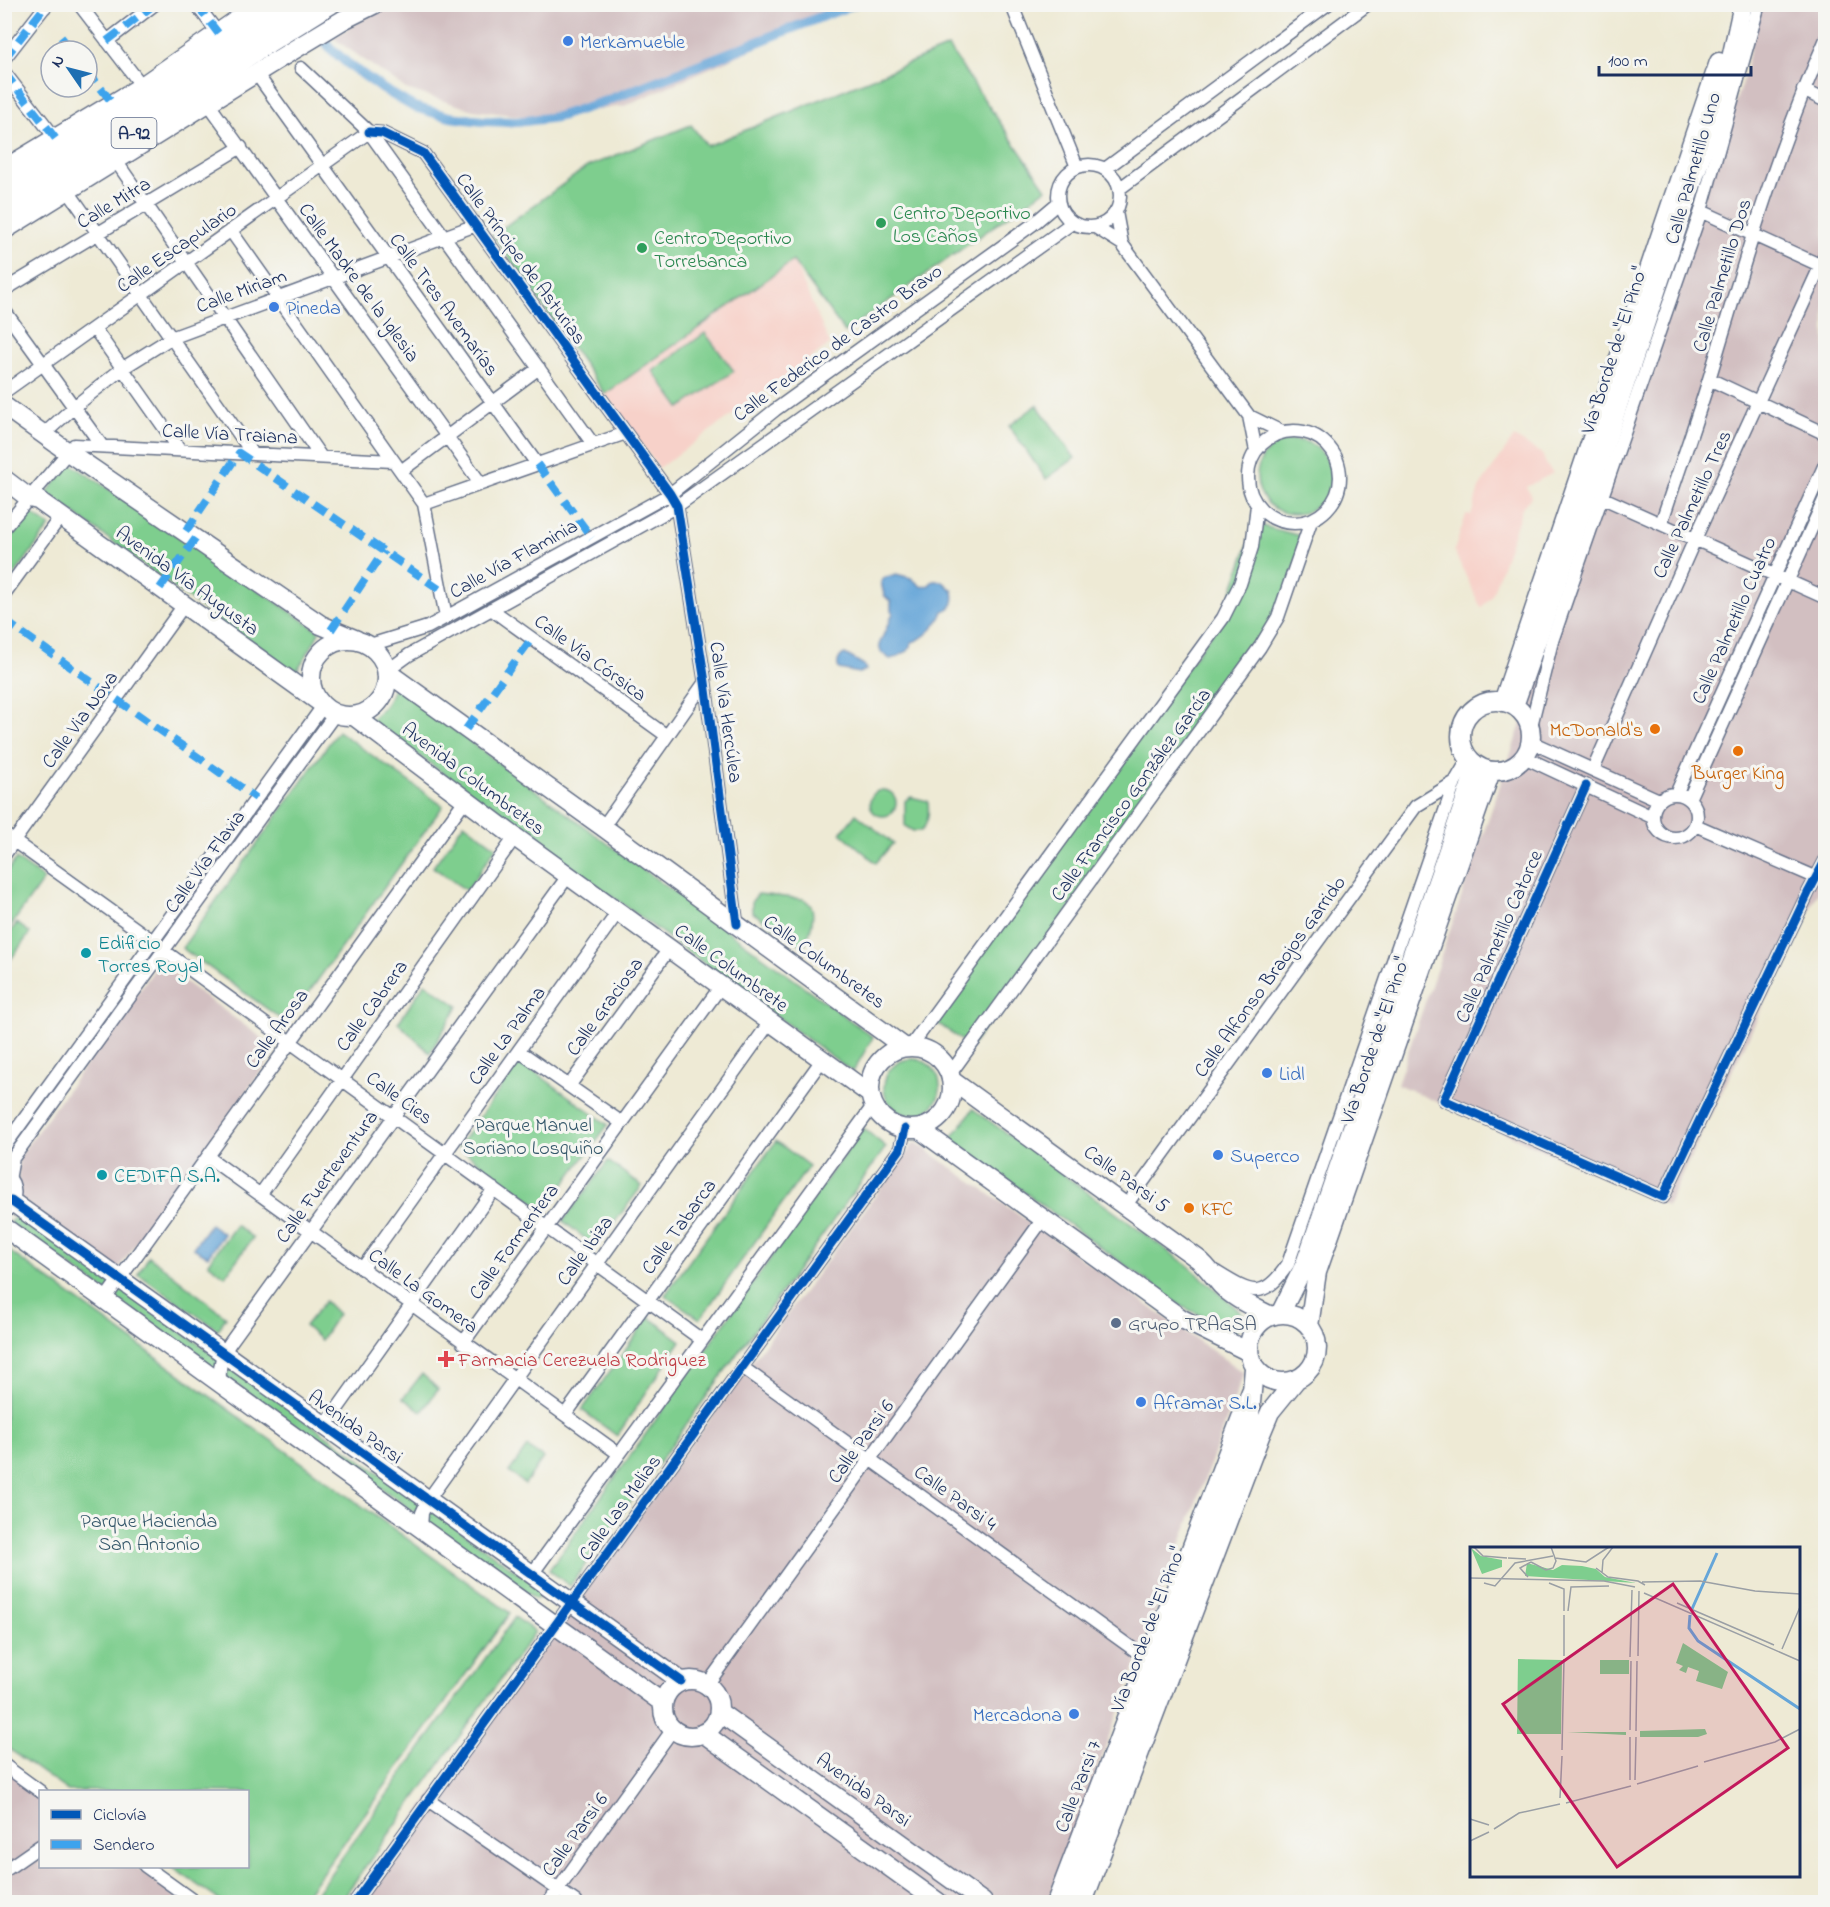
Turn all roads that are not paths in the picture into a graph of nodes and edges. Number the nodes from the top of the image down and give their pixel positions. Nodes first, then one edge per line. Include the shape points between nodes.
1 (48, 4) edge
2 (78, 4) edge
3 (155, 4) edge
4 (196, 4) edge
5 (263, 4) edge
6 (296, 4) edge
7 (375, 4) edge
8 (1328, 4) edge
9 (1368, 4) edge
10 (1731, 4) edge
11 (1743, 4) edge
12 (1759, 4) edge
13 (1013, 8) dead end
14 (336, 12) edge
15 (219, 33) junction
16 (1826, 39) edge
17 (107, 41) junction
18 (255, 47) junction
19 (4, 59) edge
20 (301, 68) dead end
21 (4, 72) edge
22 (142, 86) junction
23 (1803, 90) junction
24 (1826, 101) edge
25 (208, 103) junction
26 (369, 132) junction
27 (56, 139) junction
28 (241, 147) junction
29 (116, 161) junction
30 (323, 166) junction
31 (1077, 167) junction
32 (1105, 169) junction
33 (4, 170) edge
34 (4, 189) edge
35 (1119, 189) junction
36 (68, 191) junction
37 (277, 199) junction
38 (1058, 202) junction
39 (146, 204) junction
40 (4, 212) edge
41 (1116, 212) junction
42 (1701, 212) junction
43 (1072, 223) junction
44 (476, 225) junction
45 (1095, 227) junction
46 (4, 230) edge
47 (231, 231) junction
48 (1753, 233) junction
49 (97, 234) junction
50 (444, 236) junction
51 (1122, 244) junction
52 (388, 257) junction
53 (1824, 262) edge
54 (186, 263) junction
55 (333, 277) junction
56 (4, 290) edge
57 (141, 295) junction
58 (278, 297) junction
59 (4, 310) edge
60 (224, 317) junction
61 (94, 328) junction
62 (171, 338) junction
63 (43, 364) junction
64 (123, 368) junction
65 (539, 368) junction
66 (1709, 380) junction
67 (4, 392) edge
68 (1759, 402) junction
69 (492, 403) junction
70 (4, 406) edge
71 (74, 407) junction
72 (1250, 416) junction
73 (1282, 432) junction
74 (626, 433) junction
75 (44, 434) junction
76 (1826, 434) edge
77 (447, 437) junction
78 (593, 444) junction
79 (102, 446) junction
80 (180, 450) junction
81 (1256, 451) junction
82 (68, 452) junction
83 (253, 454) junction
84 (321, 458) junction
85 (1826, 462) edge
86 (537, 464) junction
87 (397, 466) junction
88 (4, 479) edge
89 (481, 484) junction
90 (670, 494) junction
91 (1826, 496) edge
92 (29, 498) junction
93 (1603, 498) junction
94 (424, 504) junction
95 (1257, 505) junction
96 (676, 506) junction
97 (61, 516) junction
98 (1311, 521) junction
99 (1661, 524) junction
100 (4, 528) edge
101 (1695, 539) junction
102 (1774, 575) junction
103 (1788, 581) junction
104 (4, 594) edge
105 (1826, 598) edge
106 (184, 605) junction
107 (491, 609) junction
108 (446, 617) junction
109 (364, 643) junction
110 (387, 671) junction
111 (705, 682) junction
112 (1508, 704) junction
113 (325, 707) junction
114 (354, 716) junction
115 (667, 736) junction
116 (1528, 743) junction
117 (1479, 765) junction
118 (1593, 770) junction
119 (1455, 782) junction
120 (1586, 786) junction
121 (1676, 794) junction
122 (1689, 799) junction
123 (1659, 800) junction
124 (465, 801) junction
125 (1652, 817) junction
126 (1695, 825) junction
127 (603, 827) junction
128 (515, 837) junction
129 (9, 838) edge
130 (4, 855) edge
131 (1826, 860) edge
132 (568, 876) junction
133 (1815, 877) junction
134 (618, 912) junction
135 (737, 924) junction
136 (153, 941) junction
137 (669, 949) junction
138 (163, 950) junction
139 (720, 986) junction
140 (770, 1022) junction
141 (290, 1042) junction
142 (907, 1047) junction
143 (519, 1051) junction
144 (822, 1059) junction
145 (951, 1077) junction
146 (342, 1080) junction
147 (569, 1086) junction
148 (872, 1100) junction
149 (393, 1116) junction
150 (622, 1123) junction
151 (912, 1129) junction
152 (4, 1148) edge
153 (445, 1154) junction
154 (208, 1157) junction
155 (7, 1178) edge
156 (494, 1189) junction
157 (260, 1195) junction
158 (8, 1205) edge
159 (1126, 1205) junction
160 (1043, 1219) junction
161 (4, 1227) edge
162 (547, 1227) junction
163 (310, 1231) junction
164 (597, 1264) junction
165 (1208, 1267) junction
166 (362, 1269) junction
167 (119, 1279) junction
168 (105, 1299) junction
169 (648, 1300) junction
170 (411, 1305) junction
171 (1276, 1315) junction
172 (1309, 1326) junction
173 (702, 1340) junction
174 (463, 1343) junction
175 (223, 1353) junction
176 (742, 1367) junction
177 (1252, 1367) junction
178 (513, 1378) junction
179 (1296, 1380) junction
180 (220, 1382) junction
181 (566, 1415) junction
182 (325, 1426) junction
183 (619, 1454) junction
184 (871, 1460) junction
185 (428, 1500) junction
186 (421, 1528) junction
187 (532, 1574) junction
188 (572, 1603) junction
189 (556, 1625) junction
190 (1147, 1659) junction
191 (681, 1681) junction
192 (707, 1684) junction
193 (663, 1702) junction
194 (719, 1712) junction
195 (673, 1730) junction
196 (703, 1733) junction
197 (5, 1766) edge
198 (40, 1790) edge
199 (428, 1800) junction
200 (39, 1847) edge
201 (148, 1868) edge
202 (4, 1871) edge
203 (558, 1890) junction
204 (195, 1902) edge
205 (355, 1902) edge
206 (549, 1902) edge
207 (576, 1902) edge
208 (938, 1902) edge
209 (983, 1902) edge
210 (1053, 1902) edge
211 (1065, 1902) edge
212 (1083, 1902) edge

1 - 19 street
2 - 17 street
3 - 17 street
4 - 15 street
5 - 18 street, bridge
6 - 18 highway, A-92, bridge
7 - 14 street
8 - 32 street
9 - 35 street
10 - 112 street, Vía Borde de "El Pino" via 1719,59
11 - 112 street, Vía Borde de "El Pino" via 1714,117 1600,459
12 - 42 street, Calle Palmetillo Uno
13 - 31 street
14 - 18 highway, A-92, bridge
15 - 18 street
15 - 22 street
16 - 23 street, Calle Palmetillo Dos
17 - 22 street
18 - 25 street
18 - 30 street, Calle Tres Avemarías
18 - 34 highway, A-92 via 111,124
18 - 40 highway, A-92 via 170,109
20 - 26 street, Calle Príncipe de Asturias
21 - 27 street
22 - 27 street
23 - 24 street
23 - 48 street, Calle Palmetillo Dos
25 - 28 street, Calle Madre de la Iglesia
25 - 29 street
26 - 30 street, Calle Escapulario
26 - 44 street, Calle Príncipe de Asturias via 382,133 423,153
26 - 50 street
27 - 33 street
28 - 37 street, Calle Madre de la Iglesia
28 - 39 street, Calle Mitra
29 - 36 street
29 - 39 street
30 - 37 street, Calle Escapulario
30 - 52 street, Calle Tres Avemarías
31 - 32 street
31 - 38 street via 1064,178
32 - 35 street
35 - 41 street
36 - 46 street
36 - 49 street
37 - 47 street, Calle Escapulario
37 - 55 street, Calle Madre de la Iglesia
38 - 43 street
38 - 90 street, Calle Federico de Castro Bravo via 1032,225 775,410
39 - 49 street, Calle Mitra
39 - 54 street
41 - 45 street
41 - 51 street
42 - 48 street
42 - 93 street, Calle Palmetillo Uno
43 - 45 street
43 - 96 street, Calle Vía Flaminia
44 - 50 street, Calle Miriam
44 - 74 street, Calle Príncipe de Asturias
45 - 51 street
47 - 54 street, Calle Escapulario
47 - 58 street
48 - 53 street
48 - 66 street, Calle Palmetillo Dos
49 - 56 street, Calle Mitra
49 - 57 street
50 - 52 street, Calle Miriam
50 - 65 street
51 - 72 street
52 - 55 street, Calle Miriam
52 - 69 street, Calle Tres Avemarías
53 - 68 street, Calle Palmetillo Tres
54 - 57 street, Calle Escapulario
54 - 60 street
55 - 58 street, Calle Miriam
55 - 77 street, Calle Madre de la Iglesia
57 - 61 street, Calle Escapulario
57 - 62 street
58 - 60 street, Calle Miriam
58 - 87 street
59 - 63 street
60 - 62 street, Calle Miriam
60 - 84 street
61 - 63 street, Calle Escapulario
61 - 64 street
62 - 64 street, Calle Miriam
62 - 83 street
63 - 67 street, Calle Escapulario
63 - 71 street
64 - 71 street, Calle Miriam
64 - 80 street
65 - 69 street
65 - 78 street
66 - 68 street
66 - 99 street, Calle Palmetillo Dos
68 - 76 street
68 - 101 street, Calle Palmetillo Tres
69 - 77 street
69 - 86 street, Calle Tres Avemarías
70 - 75 street, Avenida Vía Augusta
71 - 75 street, Calle Miriam
71 - 79 street
72 - 73 street
72 - 81 street
73 - 81 street via 1267,439
73 - 98 street via 1305,432 1319,437 1338,459 1340,489 1334,502
74 - 78 street
74 - 90 street, Calle Príncipe de Asturias
75 - 82 street, Avenida Vía Augusta
77 - 87 street
77 - 89 street, Calle Madre de la Iglesia
78 - 86 street
79 - 80 street, Calle Vía Traiana
79 - 82 street, Calle Vía Traiana via 74,445
80 - 83 street, Calle Vía Traiana
81 - 95 street via 1248,474
82 - 92 street
82 - 109 street, Avenida Vía Augusta via 321,625
83 - 84 street, Calle Vía Traiana
84 - 87 street, Calle Vía Traiana
85 - 102 street, Calle Palmetillo Cuatro
86 - 89 street
87 - 94 street
88 - 92 street, Avenida Vía Augusta
89 - 94 street
90 - 96 street, Calle Vía Hercúlea
90 - 108 street, Calle Vía Flaminia
91 - 103 street, Calle Palmetillo Cuatro
92 - 97 street, Avenida Vía Augusta
92 - 100 street
93 - 99 street
93 - 116 street, Calle Palmetillo Uno via 1552,641
94 - 108 street
95 - 98 street via 1281,522
95 - 142 street, Calle Francisco González García via 1252,547 1223,618
96 - 107 street, Calle Vía Flaminia
96 - 111 street, Calle Vía Hercúlea
97 - 104 street
97 - 106 street, Avenida Vía Augusta
98 - 145 street, Calle Francisco González García via 1278,617 1260,647
99 - 101 street
101 - 102 street
101 - 118 street, Calle Palmetillo Tres
102 - 103 street
102 - 121 street, Calle Palmetillo Cuatro
103 - 105 street
103 - 122 street, Calle Palmetillo Cuatro
106 - 113 street, Avenida Vía Augusta
106 - 129 street, Calle Via Nova
107 - 110 street, Calle Vía Flaminia
107 - 115 street, Calle Vía Córsica
108 - 109 street, Calle Vía Flaminia via 428,627
109 - 110 street via 381,656
109 - 113 street via 334,643 317,658 311,680 313,691
110 - 114 street via 384,695 366,713
110 - 127 street, Avenida Columbretes
111 - 115 street
111 - 135 street, Calle Vía Hercúlea
112 - 116 street via 1522,713
112 - 117 street via 1478,706 1463,725 1463,748
113 - 114 street
113 - 136 street, Calle Vía Flavia
113 - 138 street, Calle Vía Flavia
114 - 124 street, Avenida Columbretes
115 - 127 street
116 - 117 street via 1509,768
116 - 118 street
116 - 120 street
117 - 119 street
117 - 171 street, Vía Borde de "El Pino" via 1305,1264
117 - 172 street, Vía Borde de "El Pino" via 1317,1272
118 - 123 street
119 - 159 street, Calle Alfonso Braojos Garrido via 1416,806
119 - 165 street via 1287,1264 1276,1281 1260,1290 1242,1288
120 - 125 street
120 - 133 street, Calle Palmetillo Catorce via 1444,1100 1663,1197
121 - 122 street
121 - 123 street
122 - 126 street via 1696,811
123 - 125 street
124 - 128 street, Avenida Columbretes
124 - 141 street, Calle Arosa
125 - 126 street via 1660,834 1671,839 1686,836
126 - 133 street
127 - 135 street, Calle Columbretes
128 - 132 street, Avenida Columbretes
128 - 146 street, Calle Cabrera
129 - 130 street, Calle Via Nova
129 - 136 street
131 - 133 street
132 - 134 street, Calle Columbrete
132 - 149 street, Calle Fuerteventura
134 - 137 street, Calle Columbrete
134 - 143 street, Calle La Palma
135 - 142 street, Calle Columbretes
136 - 152 street, Calle Vía Flavia
137 - 139 street, Calle Columbrete
137 - 147 street, Calle Graciosa
138 - 141 street, Calle Cies
138 - 155 street, Calle Vía Flavia via 13,1158
139 - 140 street, Calle Columbrete
139 - 150 street, Calle Formentera
140 - 144 street, Calle Columbrete
140 - 164 street, Calle Ibiza
141 - 146 street, Calle Cies
141 - 154 street, Calle Arosa
142 - 145 street via 935,1054
142 - 148 street via 892,1051 878,1064 870,1081
143 - 147 street
143 - 153 street, Calle La Palma
144 - 148 street, Calle Columbrete
144 - 169 street, Calle Tabarca
145 - 151 street via 952,1096 947,1107 935,1121
145 - 159 street, Calle Parsi 5
146 - 149 street, Calle Cies
146 - 157 street, Calle Cabrera
147 - 150 street
148 - 151 street via 886,1121
148 - 173 street, Calle Las Melias
149 - 153 street, Calle Cies
149 - 163 street, Calle Fuerteventura
150 - 162 street, Calle Formentera
151 - 160 street
151 - 176 street, Calle Las Melias
153 - 156 street, Calle Cies
153 - 166 street, Calle La Palma
154 - 157 street, Calle La Gomera
154 - 167 street, Calle Arosa
155 - 158 street via 12,1187
156 - 162 street, Calle Cies
156 - 170 street
157 - 163 street, Calle La Gomera
158 - 167 street, Avenida Parsi
159 - 165 street, Calle Parsi 5
160 - 177 street
160 - 184 street, Calle Parsi 6
161 - 168 street
162 - 164 street, Calle Cies
162 - 174 street, Calle Formentera
163 - 166 street, Calle La Gomera
163 - 175 street, Calle Fuerteventura
164 - 169 street, Calle Cies
164 - 178 street, Calle Ibiza
165 - 171 street, Calle Parsi 5 via 1237,1298
166 - 170 street, Calle La Gomera
167 - 168 street, Calle Arosa
167 - 175 street, Avenida Parsi
168 - 180 street
169 - 173 street, Calle Cies
169 - 181 street, Calle Tabarca
170 - 174 street, Calle La Gomera
170 - 182 street
171 - 172 street via 1291,1315
171 - 177 street via 1262,1321 1249,1340
172 - 179 street via 1315,1335 1316,1356 1312,1366
173 - 183 street, Calle Las Melias
174 - 178 street, Calle La Gomera
175 - 180 street
175 - 182 street, Avenida Parsi
176 - 184 street, Calle Parsi 4
176 - 188 street, Calle Las Melias
177 - 179 street via 1273,1381
177 - 190 street, Calle Parsi 7 via 1245,1398
177 - 211 street, Vía Borde de "El Pino" via 1249,1426
178 - 181 street, Calle La Gomera
178 - 185 street, Calle Ibiza
179 - 212 street, Vía Borde de "El Pino" via 1270,1412 1263,1428
180 - 186 street
181 - 183 street, Calle La Gomera
182 - 185 street, Avenida Parsi
183 - 187 street, Calle Las Melias
184 - 190 street, Calle Parsi 4
184 - 192 street, Calle Parsi 6
185 - 186 street
185 - 187 street, Avenida Parsi
186 - 189 street
187 - 188 street, Avenida Parsi
188 - 189 street, Calle Las Melias
188 - 191 street, Avenida Parsi
189 - 193 street
189 - 199 street, Calle Las Melias
190 - 210 street, Calle Parsi 7
191 - 192 street via 690,1679
191 - 193 street
192 - 194 street via 717,1696
193 - 195 street via 664,1717
194 - 196 street via 711,1728
194 - 209 street, Avenida Parsi
195 - 196 street via 688,1736
195 - 203 street, Calle Parsi 6
196 - 208 street
197 - 198 street
199 - 203 street
199 - 205 street, Calle Las Melias
200 - 202 street
201 - 204 street
203 - 206 street, Calle Parsi 6
203 - 207 street

